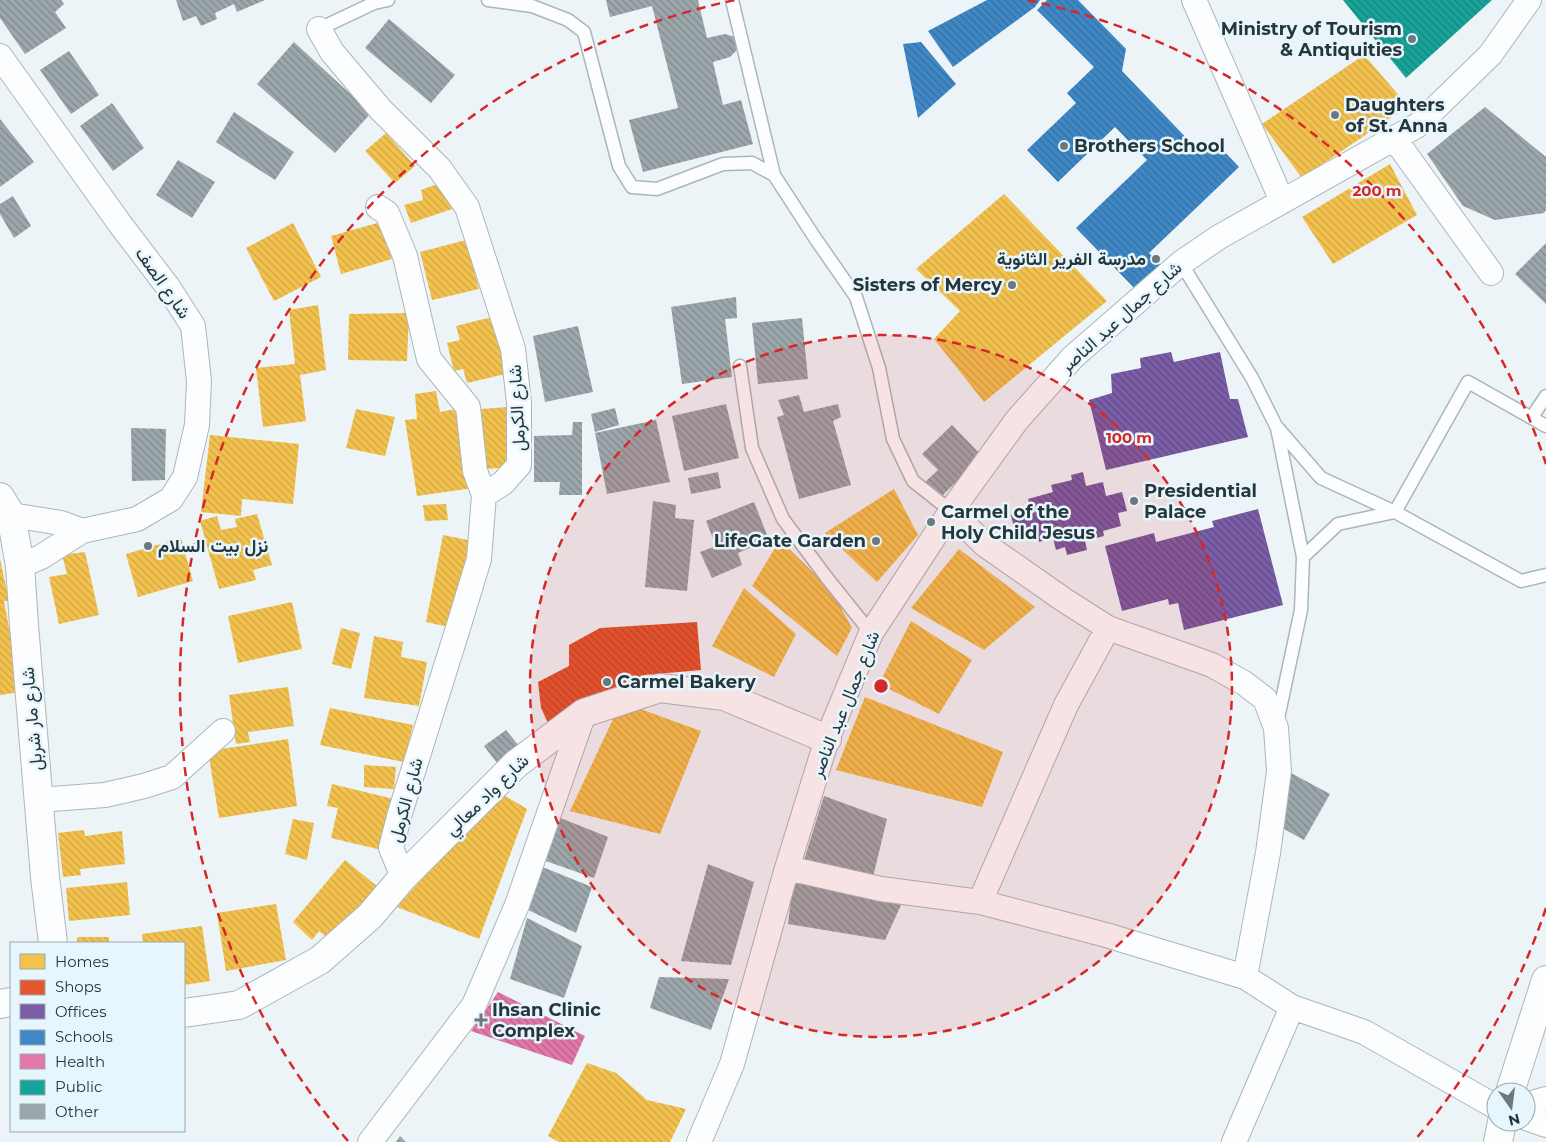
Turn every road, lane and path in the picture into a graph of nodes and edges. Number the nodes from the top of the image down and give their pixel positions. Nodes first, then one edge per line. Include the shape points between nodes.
1 (388, 0) edge
2 (488, 0) edge
3 (732, 0) edge
4 (1194, 0) edge
5 (1529, 0) edge
6 (320, 29) joint
7 (0, 56) edge
8 (1394, 138) junction
9 (774, 175) junction
10 (1282, 201) junction
11 (378, 207) dead end
12 (1181, 263) junction
13 (1492, 273) dead end
14 (740, 366) dead end
15 (1546, 396) edge
16 (1532, 417) junction
17 (1276, 426) junction
18 (1546, 426) edge
19 (484, 495) junction
20 (5, 506) edge
21 (951, 511) junction
22 (1395, 512) junction
23 (82, 531) junction
24 (1303, 557) junction
25 (20, 566) junction
26 (1546, 575) edge
27 (1108, 628) junction
28 (871, 633) junction
29 (584, 713) junction
30 (1276, 728) junction
31 (223, 731) dead end
32 (827, 739) junction
33 (39, 800) junction
34 (787, 868) junction
35 (403, 877) junction
36 (980, 902) junction
37 (53, 942) edge
38 (1245, 977) junction
39 (1546, 980) edge
40 (1292, 1007) junction
41 (185, 1013) edge
42 (1513, 1082) edge
43 (1486, 1100) edge
44 (370, 1142) edge
45 (698, 1142) edge
46 (1234, 1142) edge

1 - 6 lane via 374,3
2 - 9 lane via 532,6 568,20 584,32 619,166 632,187 657,189 724,164 752,163
3 - 9 lane
4 - 10 street
5 - 8 street, شارع جمال عبد الناصر via 1490,55 1418,125
6 - 19 street, شارع الكرمل via 332,52 381,110 440,169 467,207 514,349 519,403 519,465 503,483
7 - 23 street, شارع الصف via 193,326 199,381 197,425 185,476 171,499 137,519
8 - 10 street, شارع جمال عبد الناصر
8 - 13 street
9 - 21 lane via 856,297 879,368 893,440 913,481
10 - 12 street, شارع جمال عبد الناصر
11 - 19 street via 387,213 405,256 429,360 468,407 475,471
12 - 17 lane via 1252,378
12 - 21 street, شارع جمال عبد الناصر via 1072,357 1017,420
14 - 28 lane via 752,448 783,519
15 - 16 lane
16 - 18 lane
16 - 22 lane via 1468,382
17 - 22 lane via 1321,478
17 - 24 lane
19 - 35 street, شارع الكرمل via 479,559 392,848
20 - 23 street, شارع الصف
20 - 25 street, شارع مار شربل
21 - 27 street via 984,544
21 - 28 street, شارع جمال عبد الناصر
22 - 24 lane via 1338,524
22 - 26 lane via 1521,581
23 - 25 street
24 - 30 lane via 1300,610
25 - 33 street, شارع مار شربل
27 - 30 street via 1212,665 1244,683 1265,699
27 - 36 street via 1066,705
28 - 32 street, شارع جمال عبد الناصر
29 - 32 street, شارع واد معالي via 660,688 724,696
29 - 35 street, شارع واد معالي via 516,764
29 - 44 street via 517,905 474,1005
30 - 38 street via 1279,771 1268,854
31 - 33 street via 172,777 105,795
32 - 34 street, شارع جمال عبد الناصر
33 - 37 street, شارع مار شربل
34 - 36 street via 881,890
34 - 45 street, شارع جمال عبد الناصر via 732,1064
35 - 41 street, شارع واد معالي via 370,916 320,960 239,1005
36 - 38 street via 1106,935
38 - 40 street
39 - 42 street
40 - 43 street via 1364,1032
40 - 46 street

